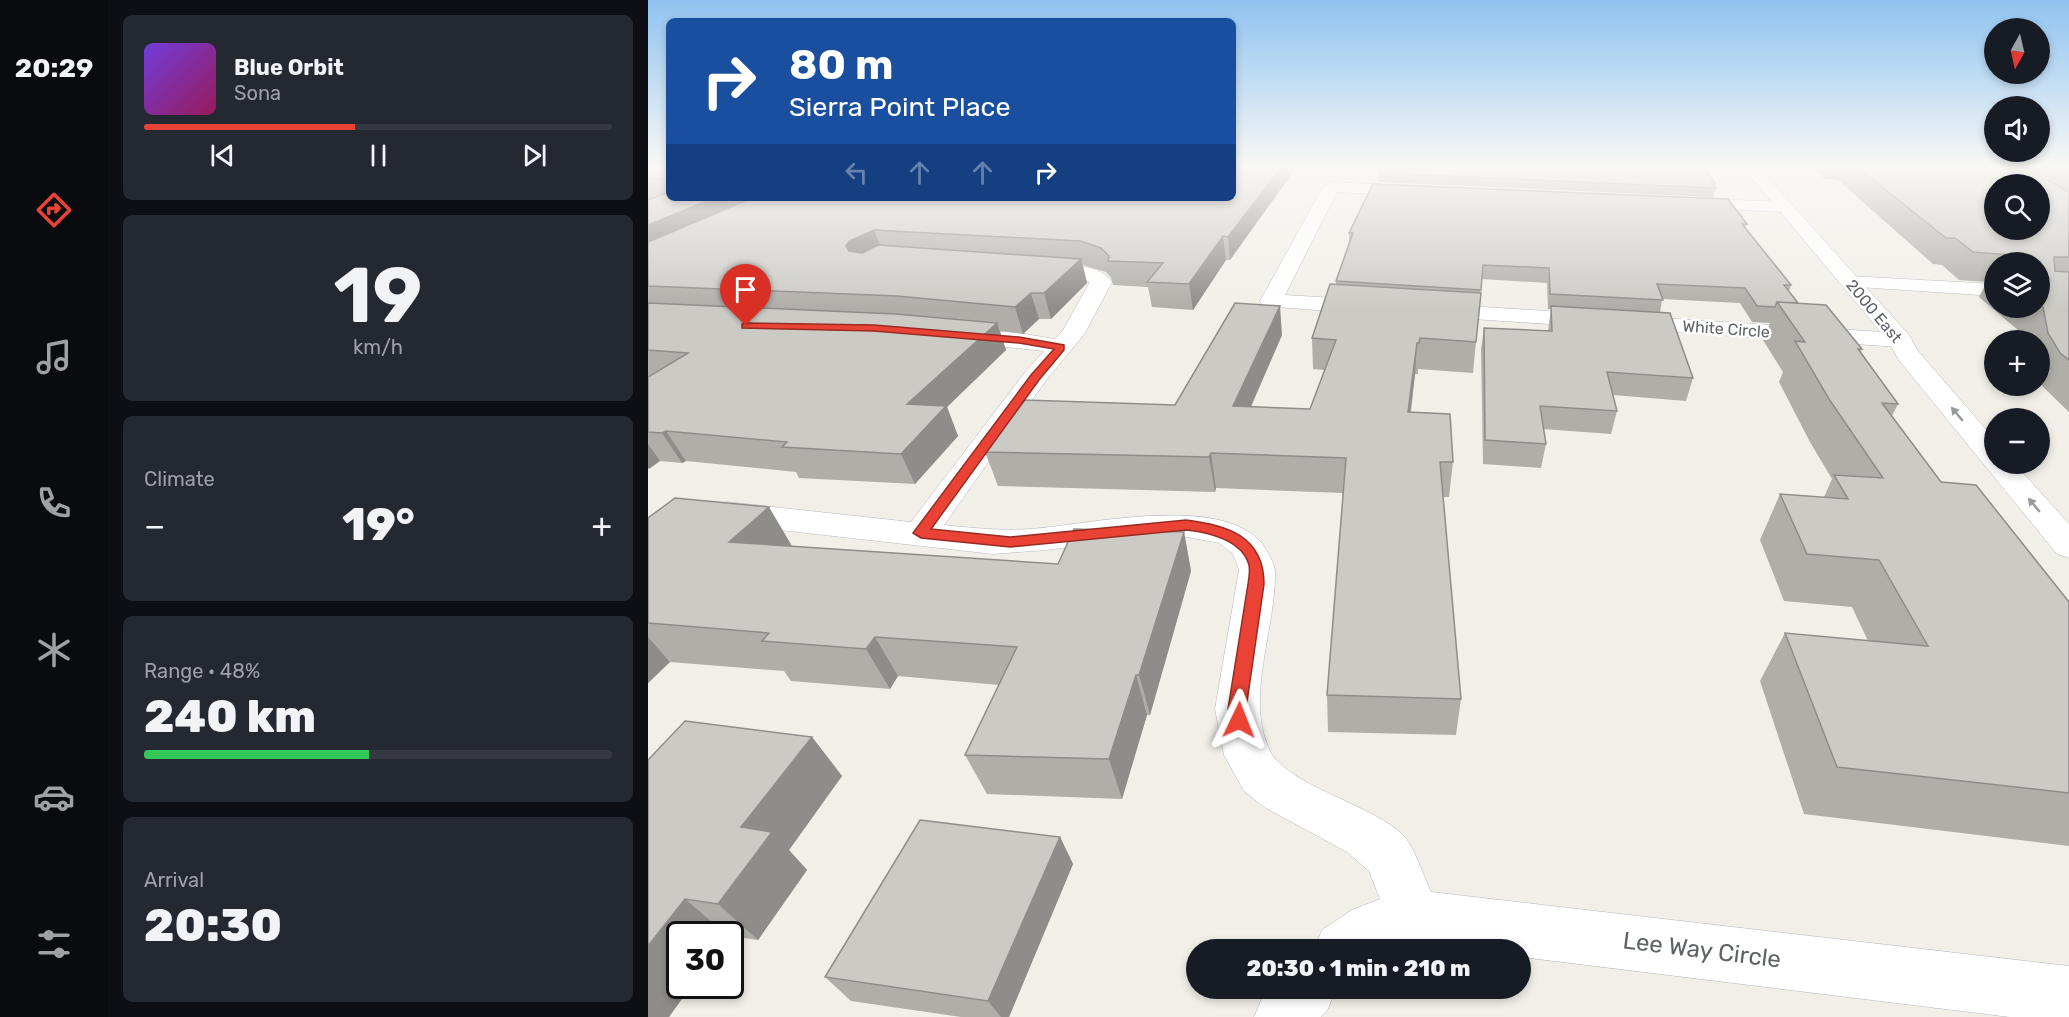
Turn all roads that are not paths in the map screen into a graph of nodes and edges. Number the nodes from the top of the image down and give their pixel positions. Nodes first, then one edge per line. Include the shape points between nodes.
1 (1317, 213) edge
2 (1791, 213) edge
3 (1014, 269) edge
4 (1850, 282) junction
5 (1984, 289) edge
6 (1387, 308) edge
7 (1410, 310) edge
8 (941, 334) edge
9 (1900, 340) junction
10 (1061, 347) junction
11 (1984, 446) edge
12 (2008, 474) edge
13 (648, 530) edge
14 (921, 533) junction
15 (2069, 546) edge
16 (1415, 917) junction
17 (1357, 939) edge
18 (2069, 995) edge
19 (1298, 999) edge
20 (1284, 1017) edge

1 - 6 street via 1271,301
2 - 4 street, 2000 East
3 - 10 street via 1085,273 1101,282
4 - 5 street
4 - 9 street, 2000 East
7 - 9 street, White Circle
8 - 10 street
11 -> 9 street, 2000 East via 1907,354
10 - 14 street
15 -> 12 street
13 - 14 street via 684,519 727,513
14 - 16 street via 1010,542 1186,525 1206,527 1237,540 1257,566 1237,709 1247,755 1261,776 1281,792 1365,835 1387,854
16 - 17 street, Lee Way Circle via 1371,929
16 - 18 street, Lee Way Circle
19 - 20 street

